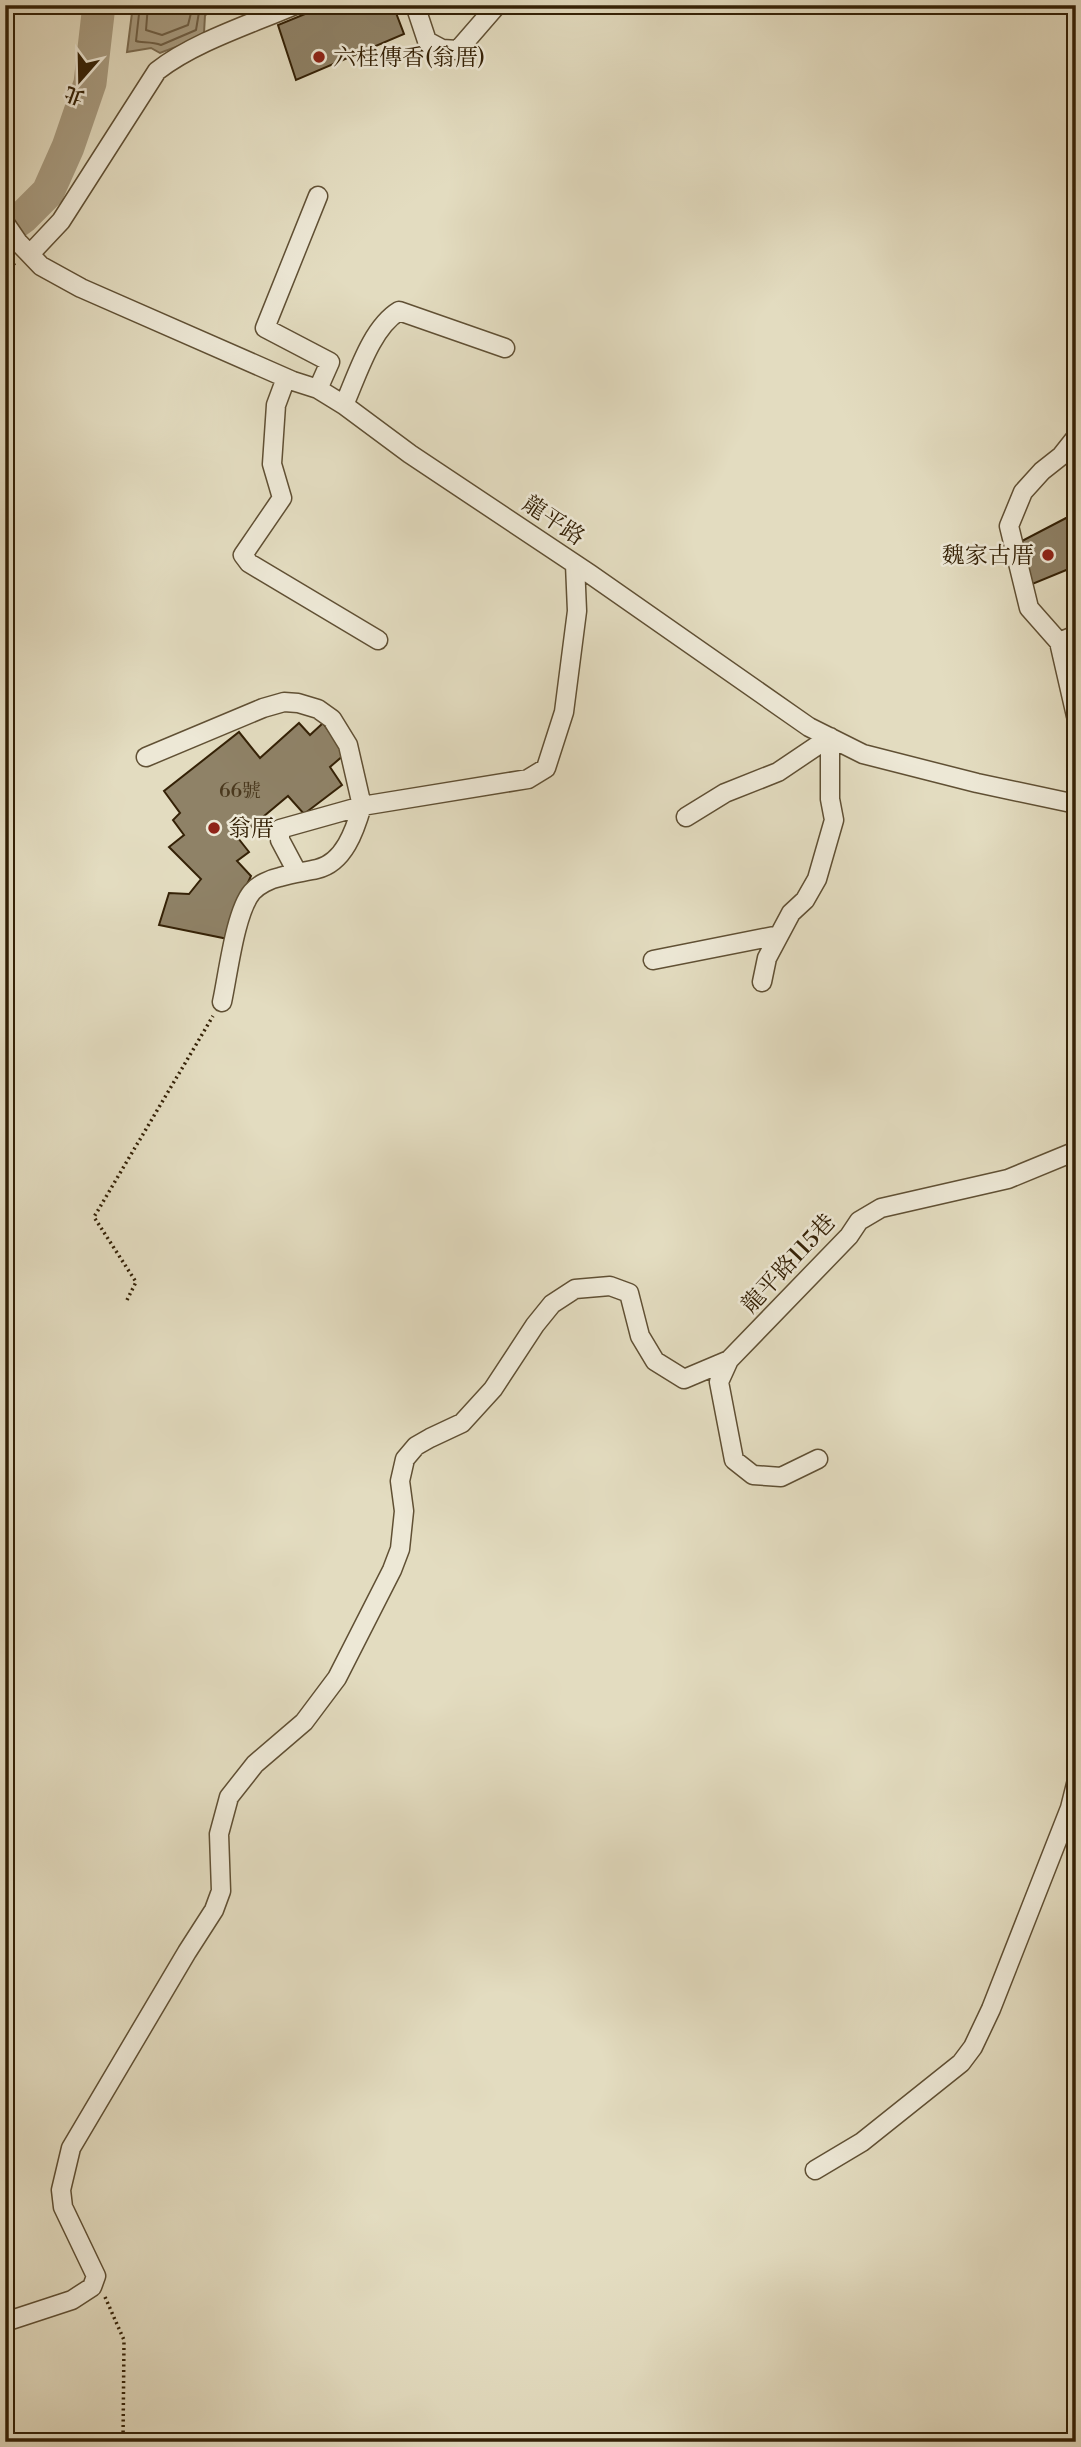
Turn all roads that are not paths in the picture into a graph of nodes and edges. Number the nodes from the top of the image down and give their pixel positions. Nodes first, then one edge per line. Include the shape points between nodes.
1 (295, 5) edge
2 (415, 5) edge
3 (497, 5) edge
4 (318, 197) dead end
5 (5, 223) edge
6 (24, 248) junction
7 (505, 348) dead end
8 (285, 378) junction
9 (318, 389) junction
10 (344, 405) junction
11 (1076, 437) edge
12 (575, 564) junction
13 (1067, 638) edge
14 (378, 640) dead end
15 (1076, 716) edge
16 (830, 737) junction
17 (146, 757) dead end
18 (1076, 804) edge
19 (362, 806) junction
20 (685, 817) dead end
21 (297, 872) junction
22 (779, 935) junction
23 (653, 960) dead end
24 (762, 982) dead end
25 (222, 1002) road end
26 (1076, 1151) edge
27 (729, 1360) junction
28 (818, 1458) dead end
29 (1076, 1784) edge
30 (815, 2170) dead end
31 (5, 2322) edge

1 - 6 street via 190,50 156,71 61,221
2 - 3 street via 427,41 442,49 458,50
4 - 9 street via 265,328 330,362
5 - 6 street, 龍平路
6 - 8 street, 龍平路 via 41,266 81,288
7 - 10 street via 399,311 377,332
8 - 9 street, 龍平路
8 - 14 street via 276,405 272,464 282,498 243,555 249,563
9 - 10 street, 龍平路
10 - 12 street, 龍平路
11 - 13 street via 1023,492 1009,526 1029,608
12 - 16 street, 龍平路 via 809,727
12 - 19 street via 577,611 564,712 546,768 528,779
13 - 15 street
16 - 18 street, 龍平路 via 863,754
16 - 20 street via 778,772 725,793
16 - 22 street via 834,820 817,879
17 - 19 street via 263,708 298,703 332,719 348,745
19 - 21 street via 356,829 339,856 320,869
19 - 21 street via 280,829 280,841
21 - 25 street via 271,879 253,891 243,906
22 - 23 street
22 - 24 street
26 - 27 street, 龍平路115巷 via 1008,1179 881,1208 859,1221
27 - 28 street via 719,1382 734,1460 752,1475 781,1477
27 - 31 street via 684,1379 655,1361 640,1336 629,1293 610,1286 575,1289 552,1304 493,1389 462,1423 416,1446 405,1458 400,1481 404,1511 400,1549 392,1570 337,1678 304,1722 255,1764 229,1797 219,1834 221,1891 214,1910 71,2148 61,2189 63,2207 96,2276 92,2287 72,2300
29 - 30 street via 973,2047 961,2063 862,2142

